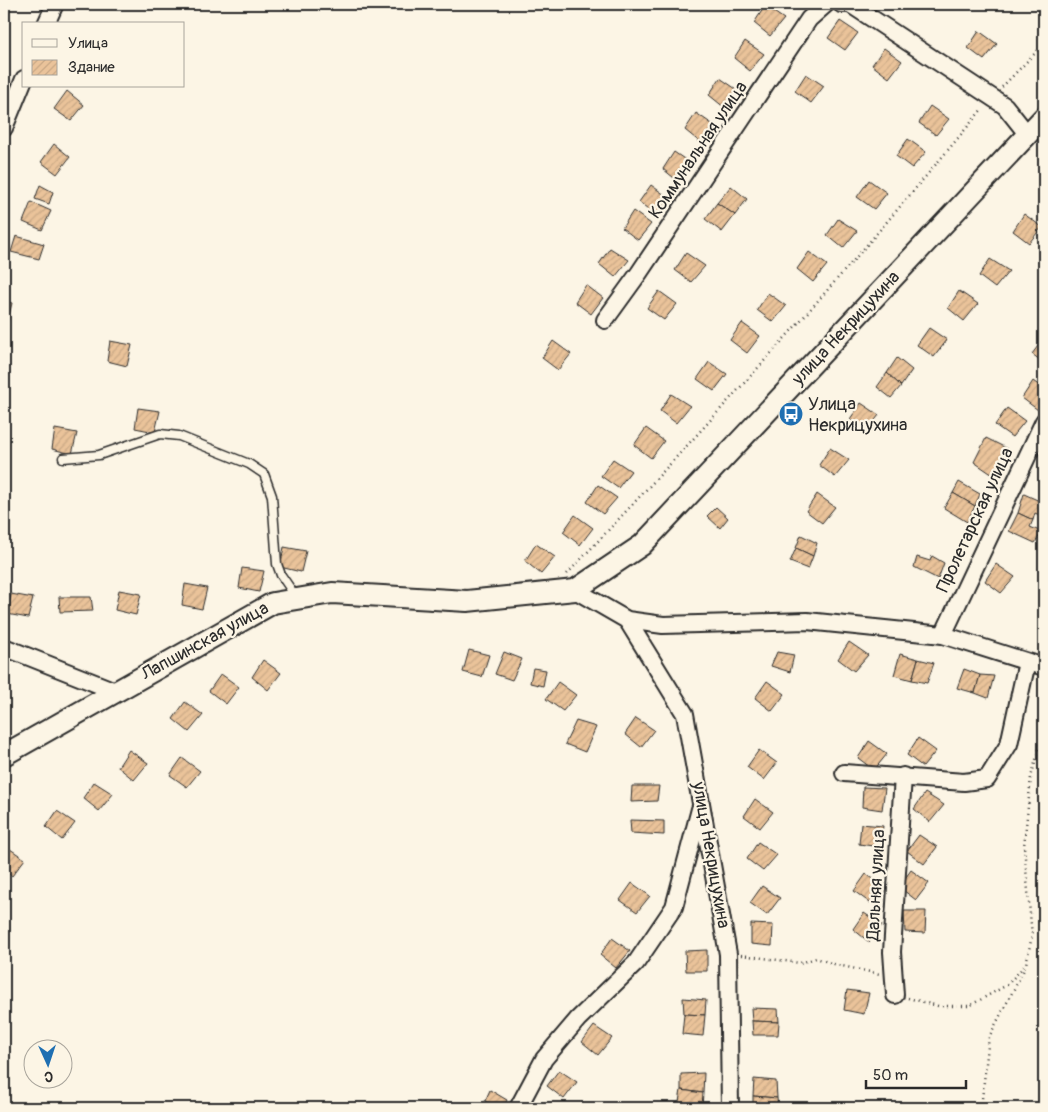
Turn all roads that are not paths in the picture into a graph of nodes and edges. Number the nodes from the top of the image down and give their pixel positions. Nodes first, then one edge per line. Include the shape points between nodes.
1 (54, 4) edge
2 (826, 4) edge
3 (841, 4) edge
4 (47, 22) edge
5 (22, 84) edge
6 (1044, 117) edge
7 (4, 128) edge
8 (1028, 134) junction
9 (605, 320) dead end
10 (1044, 421) edge
11 (63, 458) dead end
12 (575, 590) junction
13 (297, 599) junction
14 (627, 620) junction
15 (943, 635) junction
16 (4, 647) edge
17 (1027, 662) junction
18 (1044, 667) edge
19 (115, 691) junction
20 (4, 755) edge
21 (844, 772) dead end
22 (903, 776) junction
23 (702, 805) junction
24 (894, 995) road end
25 (518, 1108) edge
26 (730, 1108) edge

1 - 4 street
2 - 9 street, Коммунальная улица via 809,19
3 - 8 street via 850,4 1005,106
5 - 7 street
6 - 8 street, улица Некрицухина
8 - 12 street, улица Некрицухина via 642,545
10 - 15 street, Пролетарская улица
11 - 13 lane via 99,455 160,434 179,436 249,464 264,474 272,496 277,564
12 - 13 street, Лапшинская улица via 467,601 332,593
12 - 14 street
13 - 19 street, Лапшинская улица via 273,603
14 - 15 street via 663,625 807,621
14 - 23 street, улица Некрицухина via 685,714
15 - 17 street
16 - 19 street
17 - 18 street
17 - 22 street via 1009,744 987,778 964,782
19 - 20 street, Лапшинская улица
21 - 22 street
22 - 24 street, Дальняя улица via 892,952
23 - 25 street via 674,907 636,963 578,1019 544,1059
23 - 26 street, улица Некрицухина via 728,954

